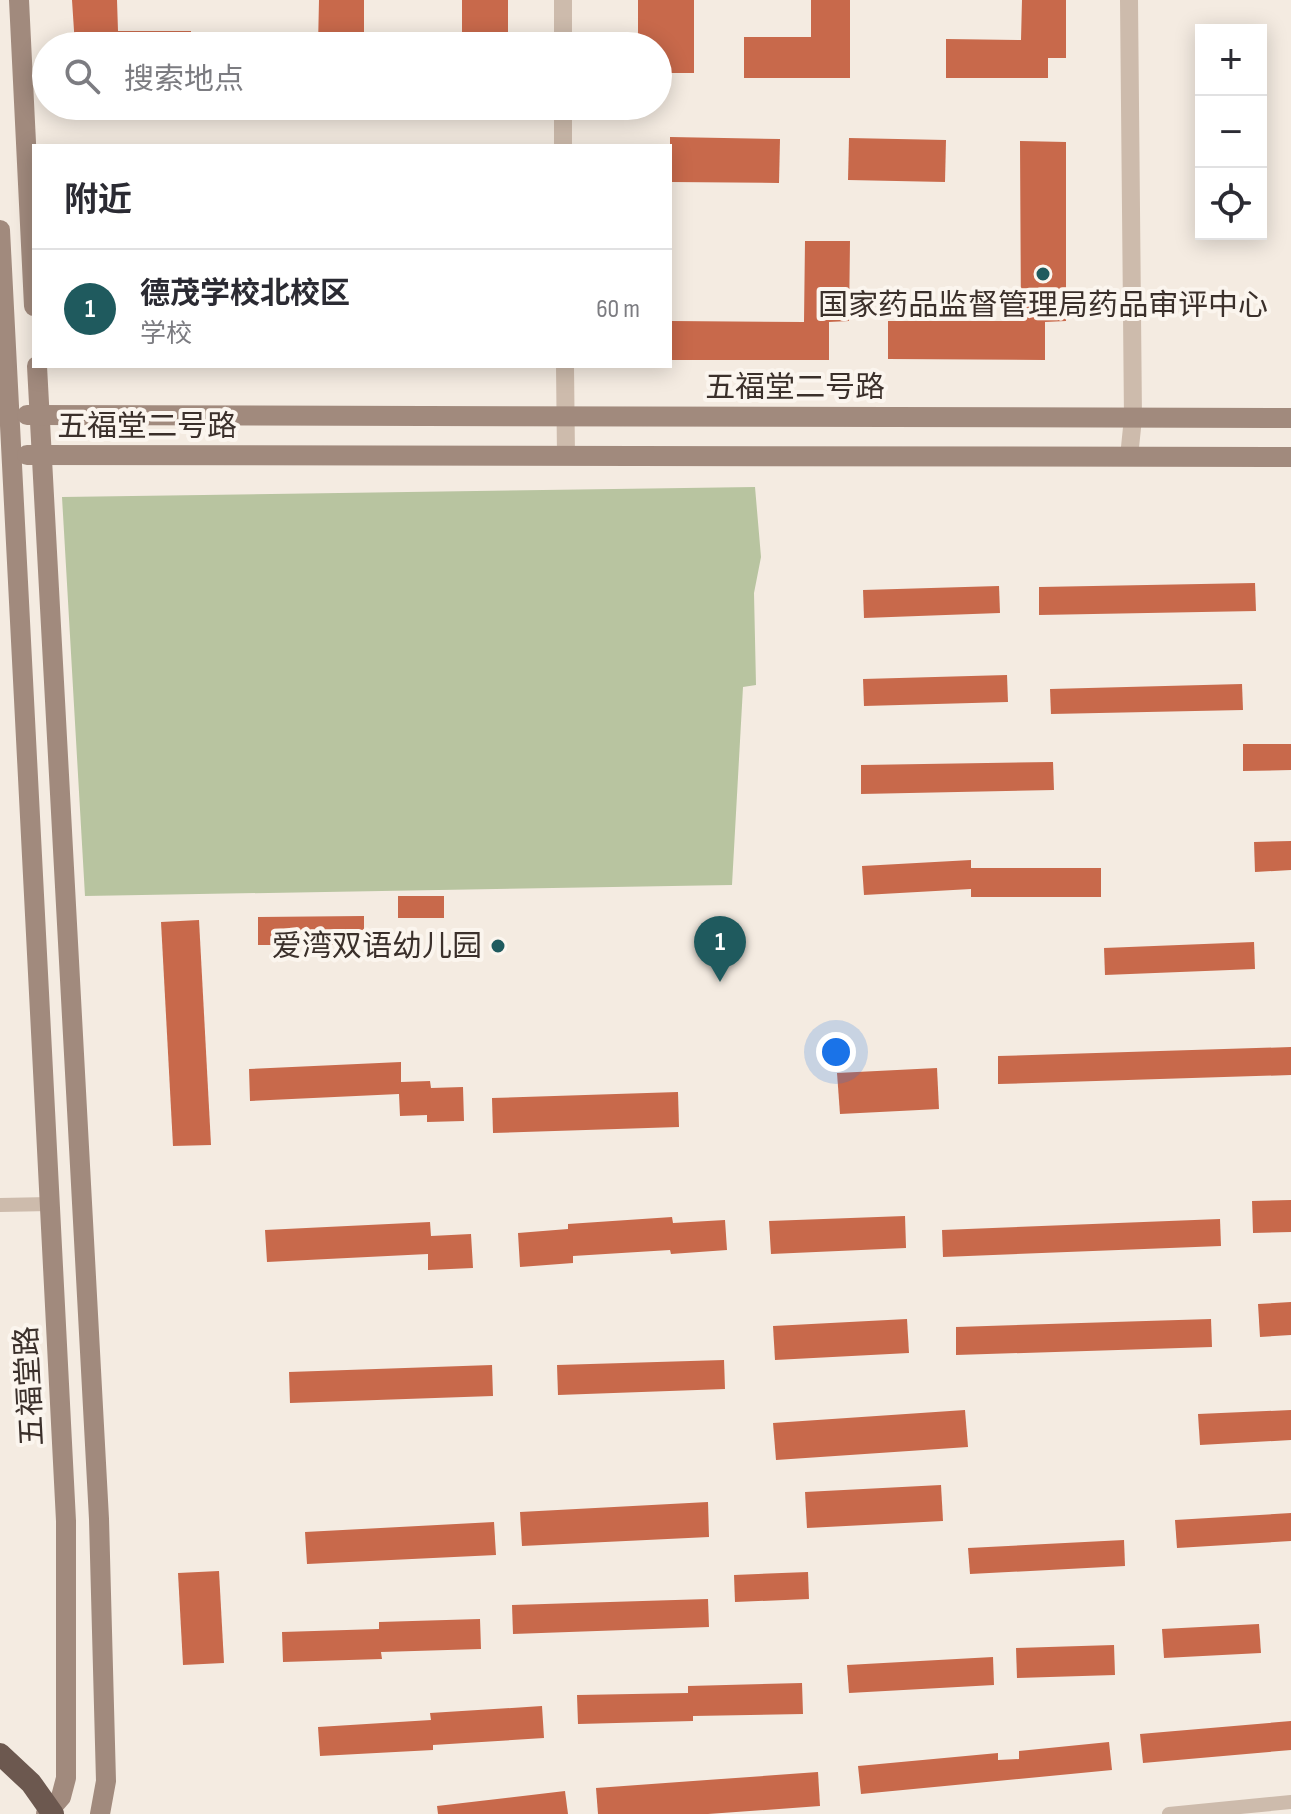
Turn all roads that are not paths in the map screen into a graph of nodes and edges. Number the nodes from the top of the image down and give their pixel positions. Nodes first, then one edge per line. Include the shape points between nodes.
1 (19, 0) edge
2 (563, 0) edge
3 (1129, 0) edge
4 (563, 32) edge
5 (563, 120) edge
6 (563, 144) edge
7 (0, 230) edge
8 (32, 265) edge
9 (37, 368) edge
10 (565, 368) edge
11 (5, 415) edge
12 (39, 415) junction
13 (565, 417) junction
14 (1133, 418) junction
15 (1291, 418) edge
16 (40, 455) junction
17 (6, 456) edge
18 (566, 456) junction
19 (1129, 457) junction
20 (1291, 457) edge
21 (50, 1204) junction
22 (0, 1205) edge
23 (0, 1754) edge
24 (1291, 1802) edge
25 (50, 1813) edge
26 (100, 1814) edge
27 (1169, 1814) edge

1 - 8 main road
2 - 4 street
3 - 14 street
5 - 6 street
7 - 11 main road, 五福堂路
9 - 12 main road, 五福堂路
10 - 13 street
11 - 12 main road, 五福堂二号路
11 - 17 main road, 五福堂路
12 - 13 main road, 五福堂二号路
12 - 16 main road, 五福堂路
13 - 14 main road, 五福堂二号路
13 - 18 street
14 - 15 main road, 五福堂二号路
14 - 19 street
16 - 17 main road, 五福堂二号路
16 - 18 main road, 五福堂二号路
16 - 26 main road, 五福堂路 via 99,1519 106,1781
17 - 21 main road, 五福堂路
18 - 19 main road, 五福堂二号路
19 - 20 main road, 五福堂二号路
21 - 22 street
21 - 25 main road, 五福堂路 via 67,1643 66,1778
23 - 25 highway via 31,1783
24 - 27 street

